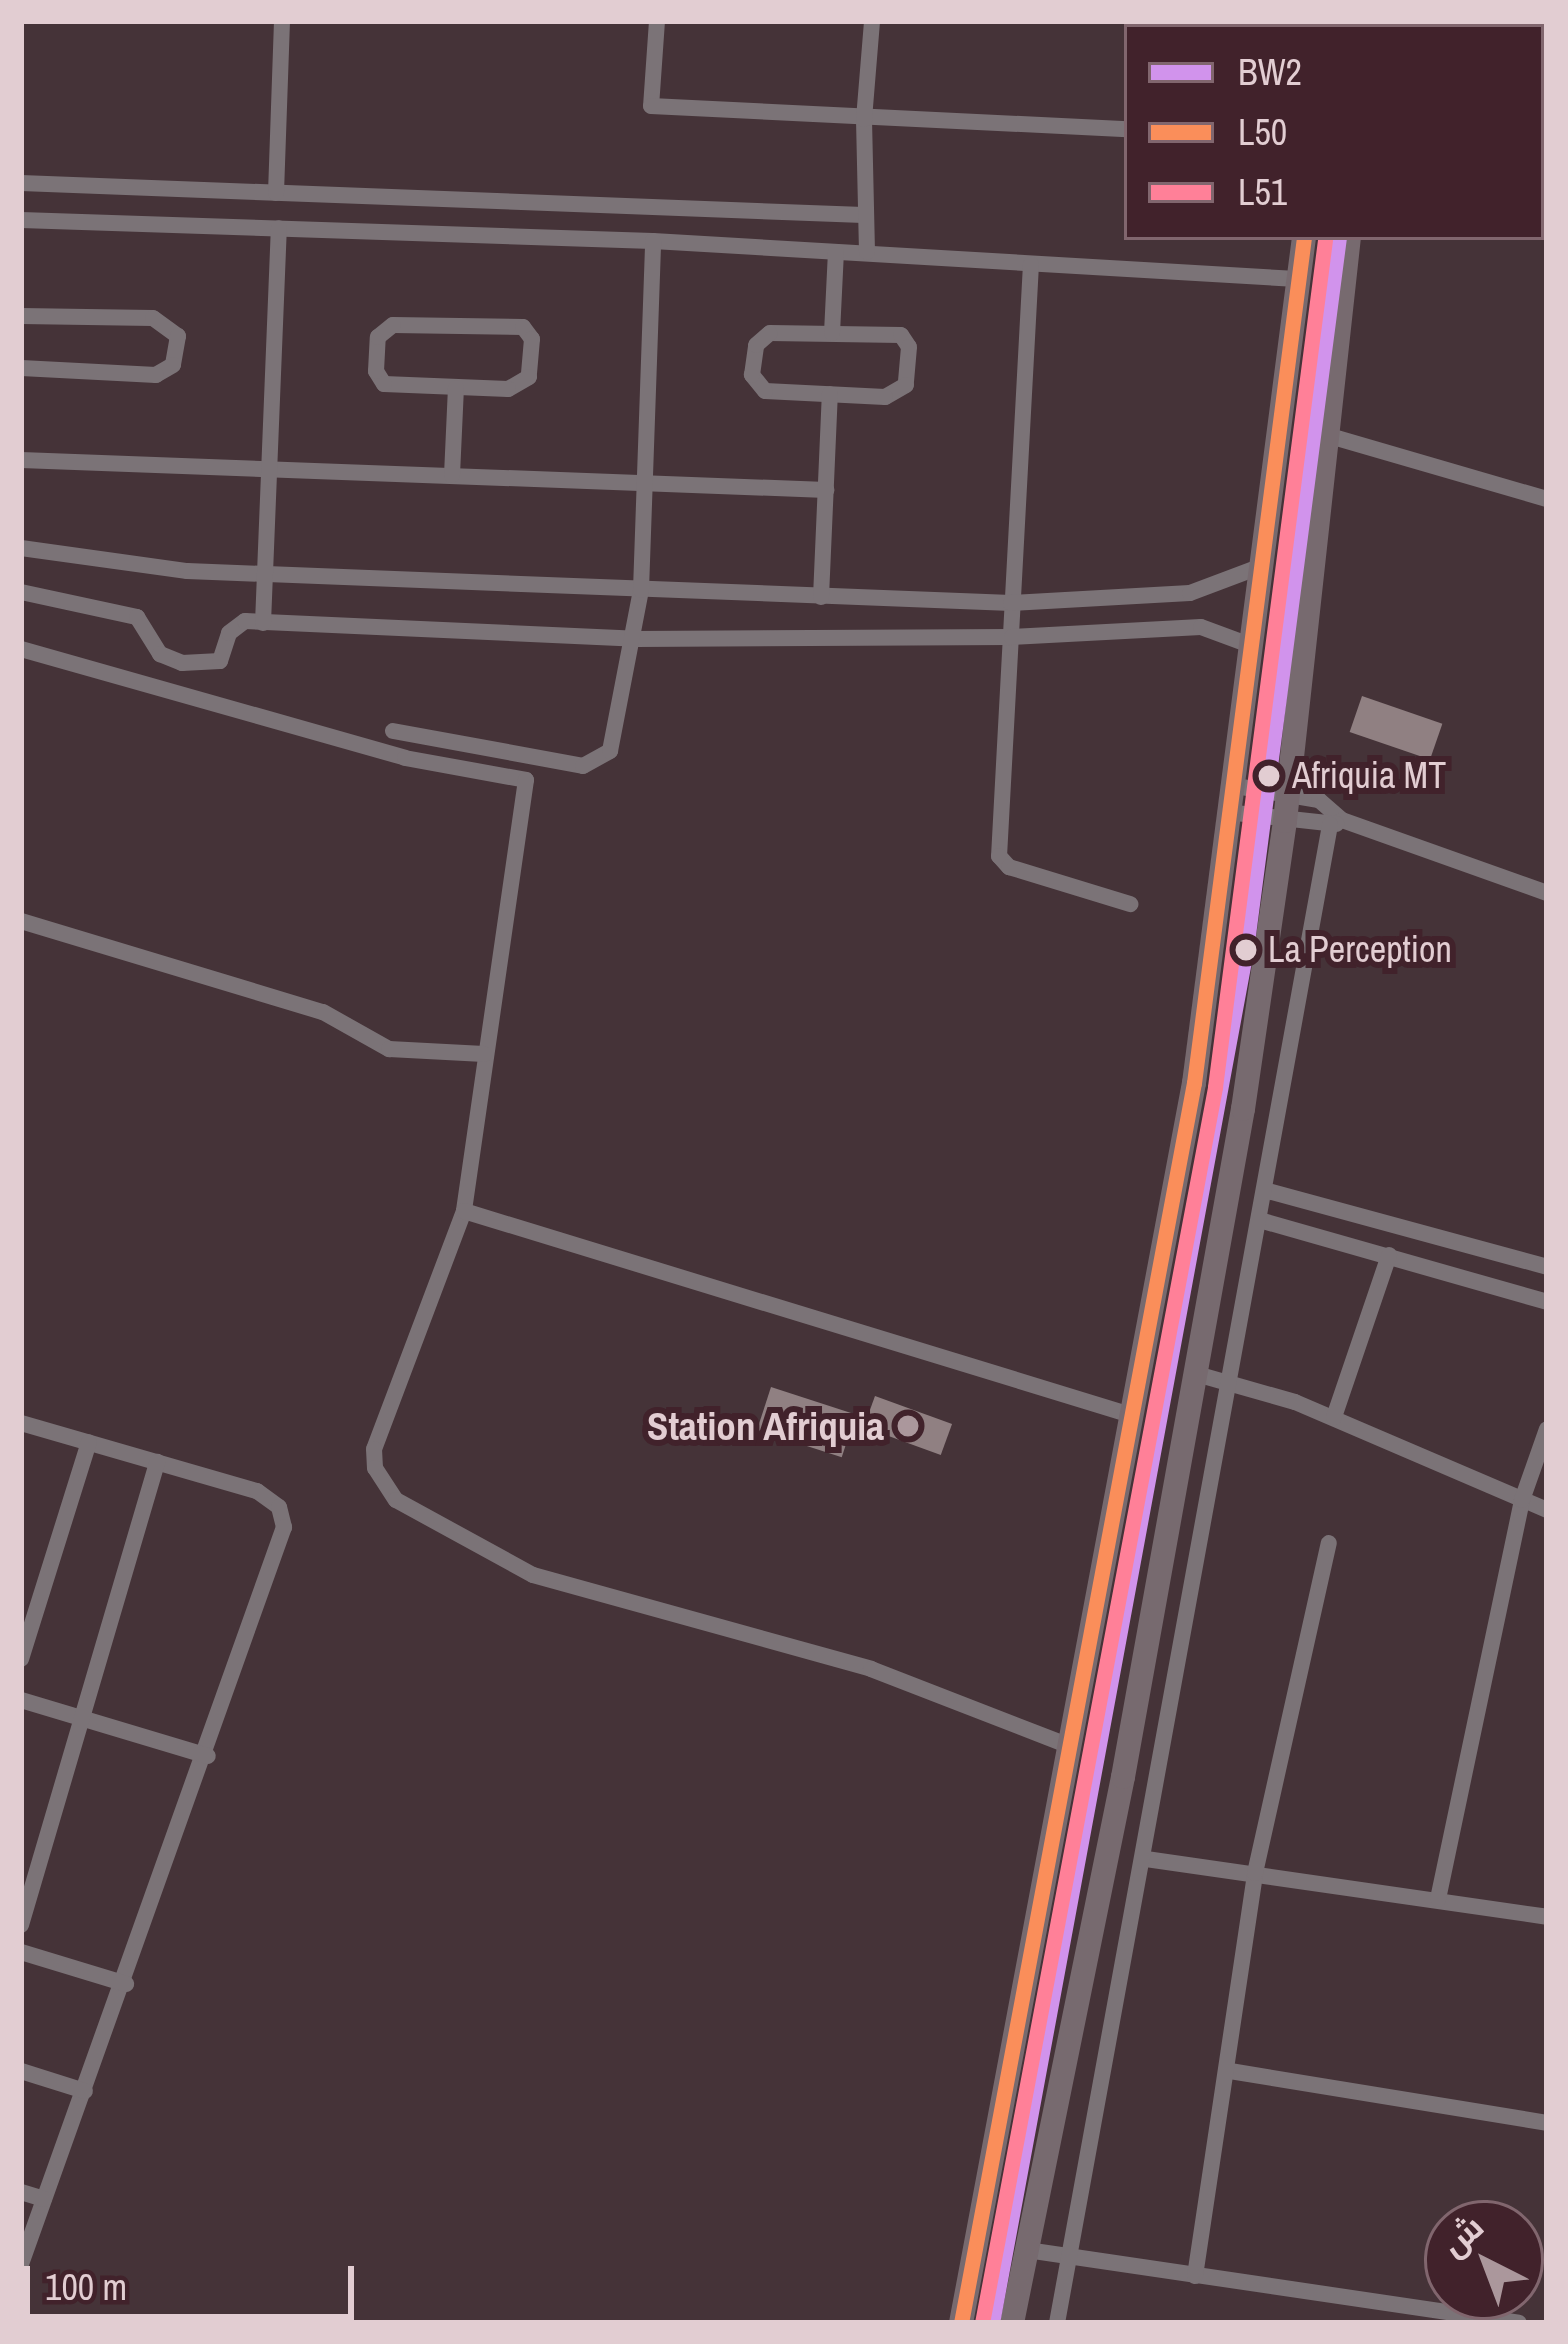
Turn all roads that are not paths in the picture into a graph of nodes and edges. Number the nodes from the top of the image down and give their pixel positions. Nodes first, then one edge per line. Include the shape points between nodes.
1 (282, 21) edge
2 (657, 21) edge
3 (872, 21) edge
4 (864, 118) junction
5 (1124, 129) edge
6 (21, 183) edge
7 (276, 193) junction
8 (863, 215) junction
9 (21, 220) edge
10 (279, 228) junction
11 (1304, 240) edge
12 (1349, 240) edge
13 (653, 241) junction
14 (836, 252) junction
15 (868, 252) junction
16 (1031, 264) junction
17 (1297, 279) junction
18 (21, 316) edge
19 (832, 333) junction
20 (21, 368) edge
21 (456, 388) junction
22 (830, 394) junction
23 (1323, 434) junction
24 (21, 460) edge
25 (269, 470) junction
26 (452, 475) junction
27 (645, 481) junction
28 (826, 490) junction
29 (1547, 500) edge
30 (21, 548) edge
31 (1256, 568) junction
32 (265, 569) junction
33 (641, 590) junction
34 (21, 592) edge
35 (1190, 593) junction
36 (821, 597) junction
37 (1011, 603) junction
38 (263, 623) junction
39 (1190, 627) junction
40 (1012, 637) junction
41 (636, 639) junction
42 (1247, 644) junction
43 (21, 650) edge
44 (393, 731) dead end
45 (1230, 785) junction
46 (1287, 794) junction
47 (1227, 812) junction
48 (1285, 820) junction
49 (1336, 823) junction
50 (1547, 893) edge
51 (1130, 904) dead end
52 (21, 921) edge
53 (484, 1054) junction
54 (1268, 1191) junction
55 (464, 1211) junction
56 (1263, 1220) junction
57 (1389, 1255) junction
58 (1547, 1267) edge
59 (1547, 1302) edge
60 (1193, 1373) junction
61 (1231, 1381) junction
62 (1134, 1416) junction
63 (1334, 1417) junction
64 (21, 1423) edge
65 (1547, 1429) edge
66 (88, 1442) junction
67 (157, 1462) junction
68 (1522, 1500) junction
69 (1547, 1510) edge
70 (1329, 1543) dead end
71 (21, 1659) edge
72 (21, 1700) edge
73 (82, 1718) junction
74 (1070, 1746) junction
75 (208, 1756) junction
76 (1146, 1858) junction
77 (1255, 1873) junction
78 (1438, 1899) junction
79 (1547, 1917) edge
80 (21, 1925) edge
81 (21, 1952) edge
82 (127, 1984) junction
83 (1230, 2071) junction
84 (21, 2072) edge
85 (85, 2090) junction
86 (1547, 2123) edge
87 (21, 2192) edge
88 (44, 2199) junction
89 (1027, 2250) junction
90 (1070, 2256) junction
91 (21, 2264) edge
92 (1195, 2276) junction
93 (961, 2323) edge
94 (1012, 2323) edge
95 (1058, 2323) edge
96 (1519, 2323) edge

1 - 7 street
2 - 4 street via 651,106
3 - 4 street
4 - 5 street
4 - 8 street
6 - 7 street
7 - 8 street
8 - 15 street
9 - 10 street
10 - 13 street
10 - 25 street
11 - 17 main road
12 - 23 main road
13 - 14 street
13 - 27 street
14 - 15 street
14 - 19 street
15 - 16 street
16 - 17 street
16 - 37 street
17 - 31 main road
18 - 20 street via 153,318 178,336 175,361 164,373
19 - 22 street via 770,333 756,345 752,375 765,391
19 - 22 street via 901,335 909,363 906,385 894,396
21 - 21 street via 524,383 531,370 528,330 400,323 378,337 376,370 384,385
21 - 26 street
22 - 28 street
23 - 29 street
23 - 46 main road
24 - 25 street
25 - 26 street
25 - 32 street
26 - 27 street
27 - 28 street
27 - 33 street
28 - 36 street
30 - 32 street via 148,569
31 - 35 street
31 - 42 main road
32 - 33 street
32 - 38 street
33 - 36 street
33 - 41 street
34 - 38 street via 137,616 160,654 182,663 220,661 234,626
35 - 37 street
35 - 39 street
36 - 37 street
37 - 40 street
38 - 41 street
39 - 40 street
39 - 42 street via 1219,629
40 - 41 street
40 - 51 street via 1001,860
41 - 44 street via 613,742 598,763
42 - 45 main road
43 - 53 street via 405,758 526,780
45 - 46 street
45 - 47 main road
46 - 48 main road
46 - 49 street via 1326,803
47 - 48 street
47 - 62 main road via 1193,1083
48 - 49 street
48 - 60 main road
49 - 50 street
49 - 54 street
52 - 53 street via 323,1012 389,1048
53 - 55 street
54 - 56 street
54 - 58 street
55 - 62 street
55 - 74 street via 374,1450 375,1468 396,1500 533,1575 871,1669
56 - 57 street
56 - 61 street
57 - 59 street
57 - 63 street
60 - 61 street
60 - 89 main road via 1123,1777
61 - 63 street
61 - 76 street
62 - 74 main road
63 - 68 street
64 - 66 street
65 - 68 street
66 - 67 street
66 - 71 street
67 - 73 street
67 - 75 street via 257,1490 283,1515
68 - 69 street
68 - 78 street
70 - 77 street
72 - 73 street
73 - 75 street
73 - 80 street
74 - 93 main road
75 - 82 street
76 - 77 street
76 - 90 street
77 - 78 street
77 - 83 street
78 - 79 street
81 - 82 street
82 - 85 street
83 - 86 street
83 - 92 street
84 - 85 street
85 - 88 street
87 - 88 street
88 - 91 street
89 - 90 street
89 - 94 main road
90 - 92 street
90 - 95 street
92 - 96 street

